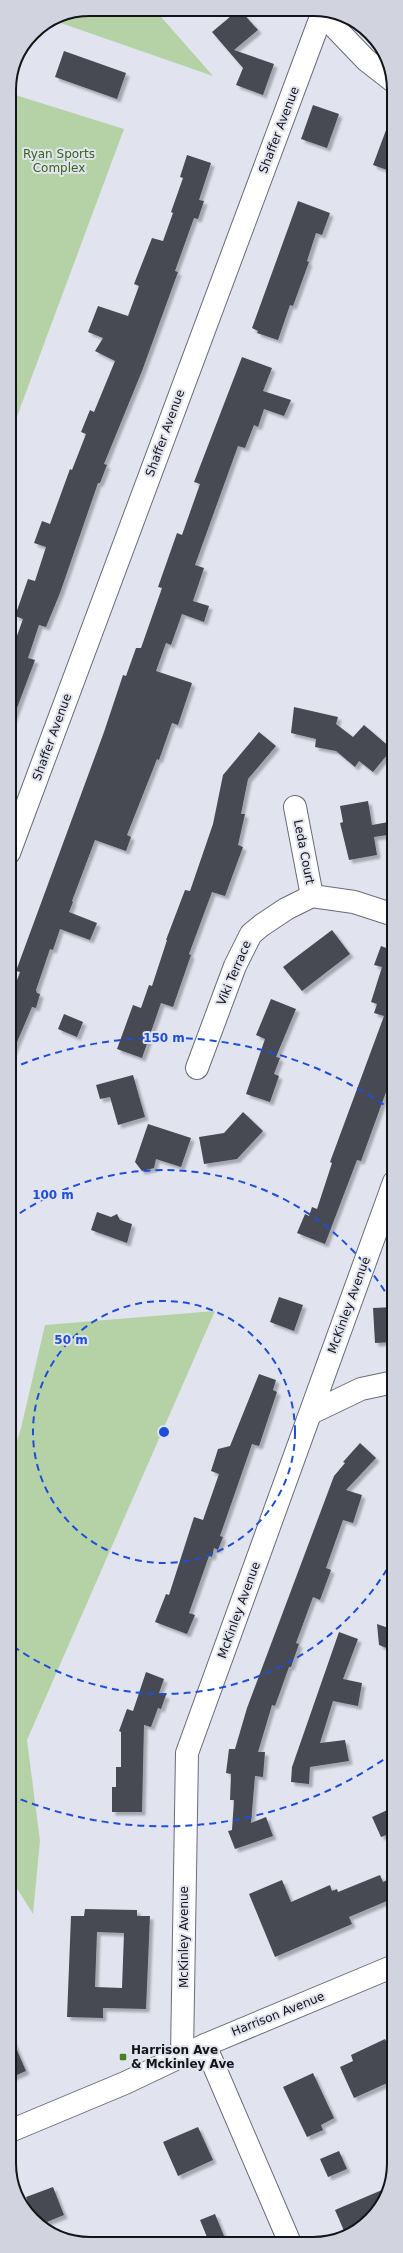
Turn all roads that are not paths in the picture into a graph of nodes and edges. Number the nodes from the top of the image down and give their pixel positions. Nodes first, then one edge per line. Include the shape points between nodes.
1 (320, 16) edge
2 (325, 17) edge
3 (385, 75) edge
4 (295, 807) dead end
5 (16, 834) edge
6 (312, 896) junction
7 (387, 913) edge
8 (197, 1068) dead end
9 (387, 1201) edge
10 (387, 1383) edge
11 (311, 1412) junction
12 (387, 1969) edge
13 (205, 2045) junction
14 (182, 2055) junction
15 (16, 2128) edge
16 (287, 2237) edge

1 - 5 street, Shaffer Avenue
2 - 3 street via 366,60
4 - 6 street, Leda Court
6 - 7 street via 354,902
6 - 8 street, Viki Terrace via 286,909 251,934 235,966
9 - 11 street, McKinley Avenue
10 - 11 street via 361,1389
11 - 14 street, McKinley Avenue via 187,1753
12 - 13 street, Harrison Avenue
13 - 14 street, Harrison Avenue
13 - 16 street
14 - 15 street, Harrison Avenue via 125,2083

